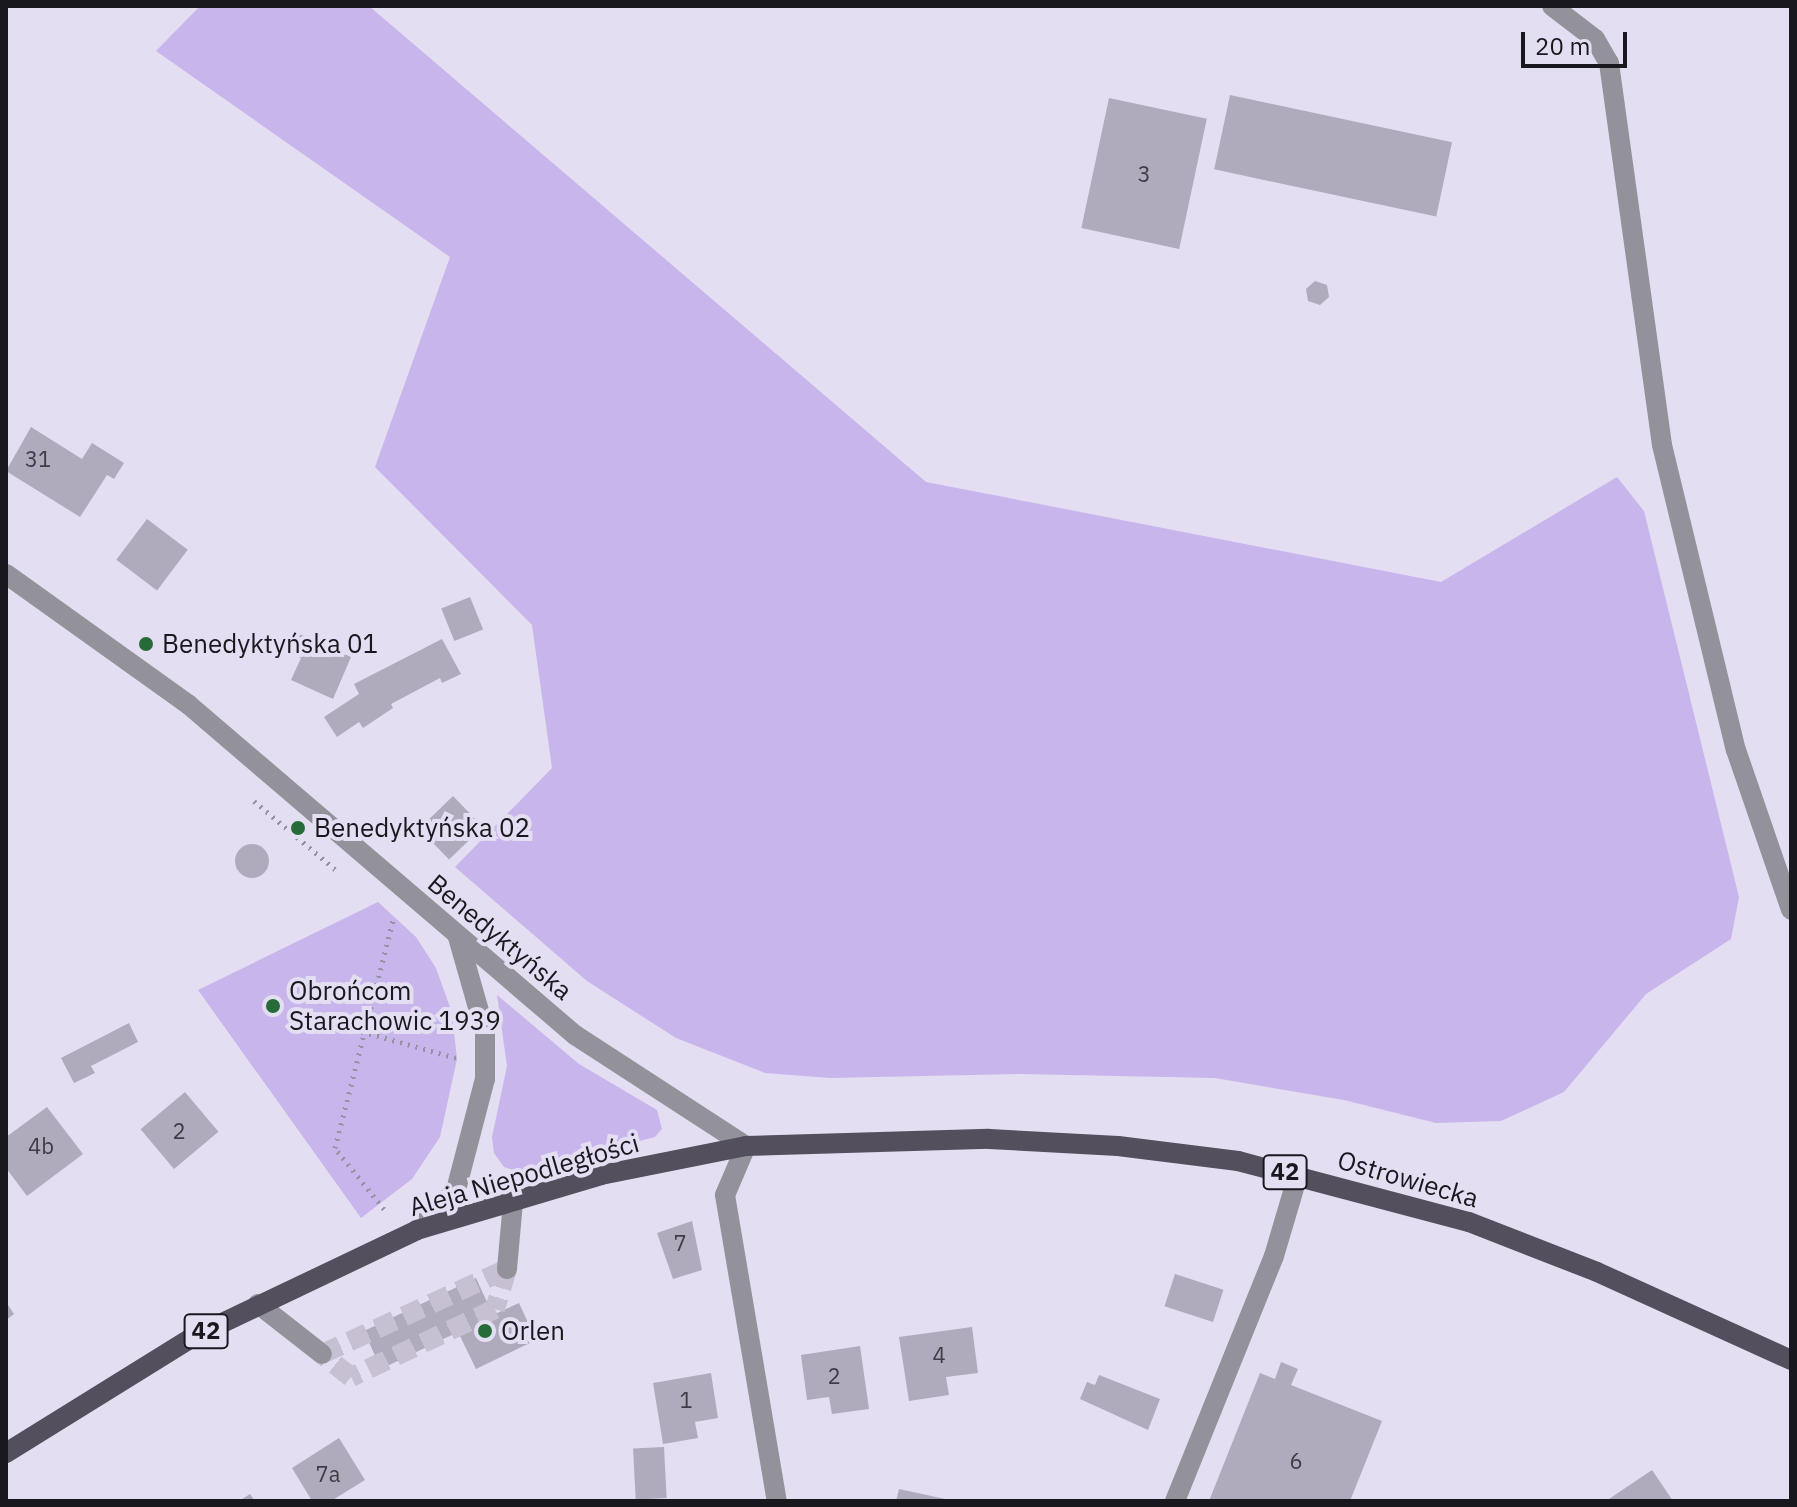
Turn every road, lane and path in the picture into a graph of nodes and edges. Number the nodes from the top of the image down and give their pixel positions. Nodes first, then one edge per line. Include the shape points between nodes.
1 (1552, 6) edge
2 (6, 574) edge
3 (1791, 910) edge
4 (395, 912) dead end
5 (456, 934) junction
6 (300, 1014) dead end
7 (365, 1033) junction
8 (462, 1059) dead end
9 (746, 1146) junction
10 (1298, 1175) junction
11 (513, 1202) junction
12 (384, 1209) dead end
13 (417, 1230) junction
14 (507, 1269) tunnel mouth
15 (258, 1304) junction
16 (322, 1354) dead end
17 (1791, 1360) edge
18 (6, 1453) edge
19 (777, 1501) edge
20 (1175, 1501) edge

1 - 3 street via 1595,39 1609,63 1662,445 1736,750
2 - 5 street, Benedyktyńska via 189,705
4 - 7 path
5 - 9 street, Benedyktyńska via 614,1064
5 - 13 street via 485,1032 485,1079 456,1190
6 - 7 path
7 - 8 path
7 - 12 path via 335,1148
9 - 10 main road, Ostrowiecka / 42 via 989,1139 1118,1146 1238,1161
9 - 11 main road, Aleja Niepodległości / 42 via 601,1175
9 - 19 street via 725,1195
10 - 17 main road, Ostrowiecka / 42 via 1469,1222 1597,1272
10 - 20 street via 1274,1256
11 - 13 main road, Aleja Niepodległości / 42
11 - 14 street
13 - 15 main road, Aleja Niepodległości / 42
15 - 16 street
15 - 18 main road, Aleja Niepodległości / 42 via 88,1398

